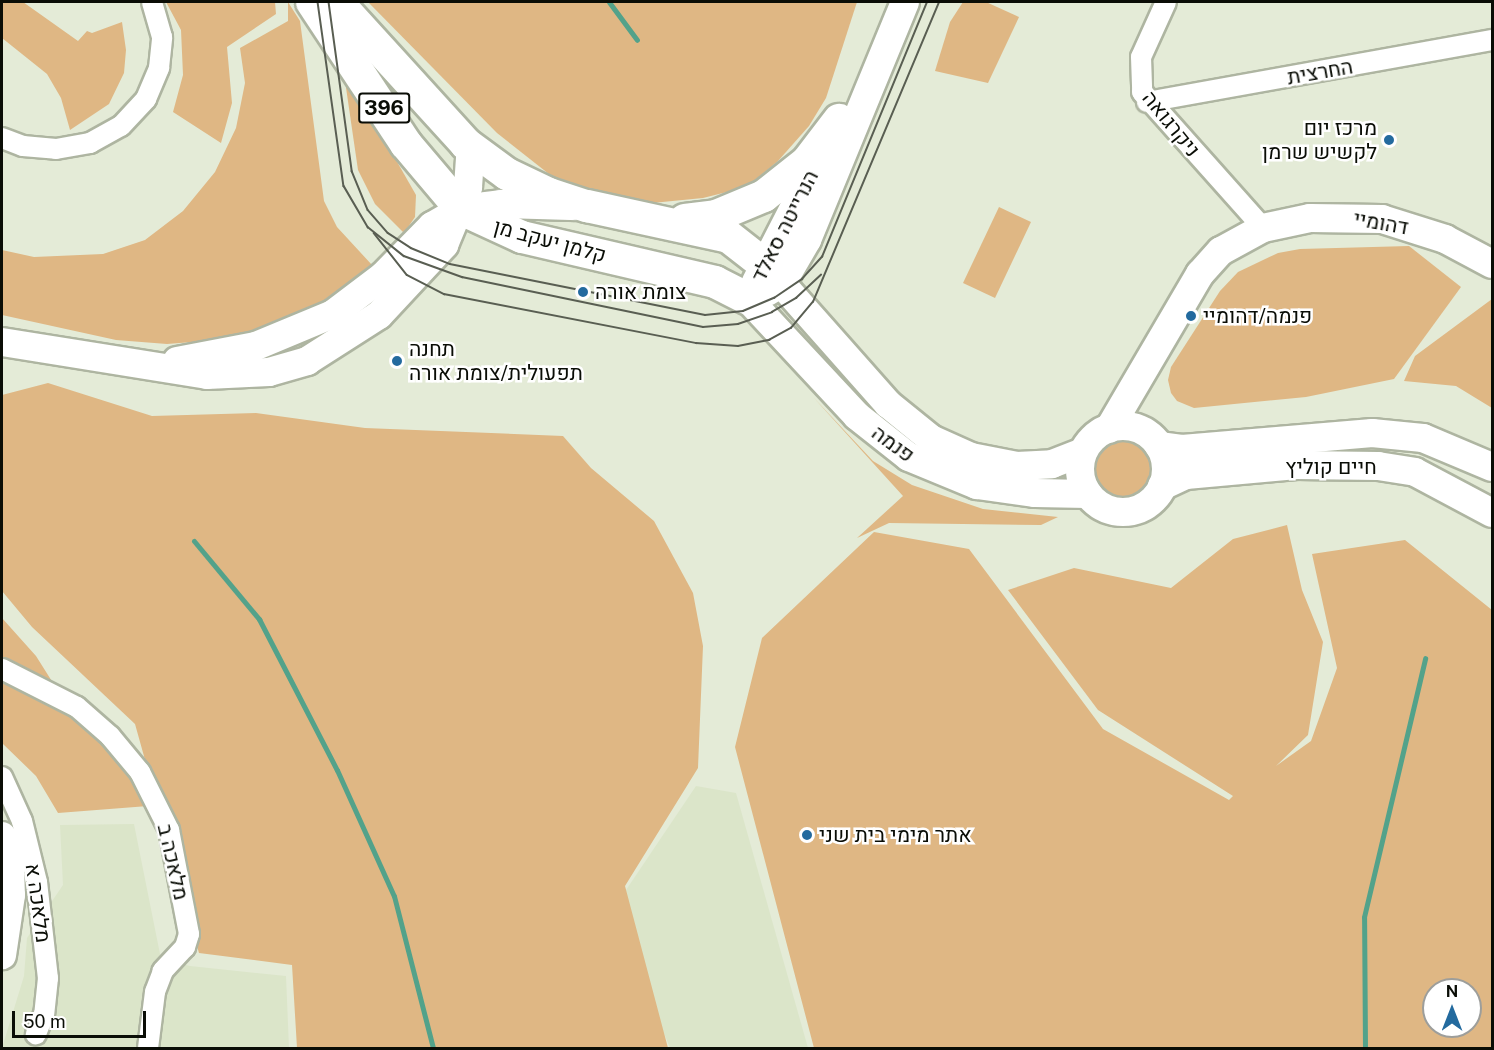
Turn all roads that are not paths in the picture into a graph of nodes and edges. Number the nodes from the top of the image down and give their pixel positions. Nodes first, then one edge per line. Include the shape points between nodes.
1 (152, 2) edge
2 (312, 2) edge
3 (337, 2) edge
4 (887, 2) edge
5 (905, 2) edge
6 (1166, 2) edge
7 (1492, 40) edge
8 (1147, 102) junction
9 (839, 120) junction
10 (2, 138) edge
11 (471, 148) junction
12 (587, 206) junction
13 (461, 209) junction
14 (657, 220) junction
15 (1263, 228) junction
16 (1492, 264) edge
17 (773, 274) junction
18 (748, 299) junction
19 (2, 342) edge
20 (1145, 368) junction
21 (1109, 429) junction
22 (1154, 440) junction
23 (1083, 452) junction
24 (1492, 466) edge
25 (1162, 486) junction
26 (1088, 494) junction
27 (1492, 513) edge
28 (2, 669) edge
29 (2, 777) edge
30 (2, 836) edge
31 (3, 942) edge
32 (36, 1034) dead end
33 (148, 1048) edge

1 - 10 street via 162,37 159,68 146,99 121,126 90,143 56,149 23,146
2 - 13 main road, קלמן יעקב מן / 396 via 406,144
3 - 11 main road, קלמן יעקב מן / 396
4 - 9 main road, הנרייטה סאלד
5 - 17 main road, הנרייטה סאלד via 807,240
6 - 8 street, ניקרגואה via 1141,57 1139,79
7 - 8 street, החרצית
8 - 15 street, ניקרגואה
9 - 14 main road via 807,162 764,196 716,216
9 - 17 main road, הנרייטה סאלד
11 - 12 main road, קלמן יעקב מן / 396 via 528,186
11 - 13 main road via 470,175
12 - 13 main road via 501,204
12 - 14 main road, קלמן יעקב מן / 396
13 - 18 main road, קלמן יעקב מן / 396 via 522,237 715,282
13 - 19 main road via 432,226 396,264 349,303 298,331 207,357 123,362
14 - 17 main road, קלמן יעקב מן / 396 via 729,237
15 - 16 main road, דהומיי via 1322,218 1382,219 1445,239
15 - 20 main road via 1210,261
17 - 18 main road, הנרייטה סאלד
17 - 23 main road, פנמה via 888,404 942,445 979,459 1017,466 1052,464
18 - 26 main road, פנמה via 849,408 909,457 977,485 1035,493
20 - 21 main road
20 - 22 main road via 1142,409
21 - 22 main road via 1130,427
21 - 23 main road via 1092,439
22 - 24 main road, חיים קוליץ via 1182,449 1372,433 1423,438
22 - 25 main road via 1166,469
23 - 26 main road via 1080,476
25 - 26 main road via 1148,503 1130,511 1109,510
25 - 27 main road, חיים קוליץ via 1186,474 1297,465 1378,466 1415,472
28 - 33 street, מלאכה ב via 76,707 110,736 140,772 169,830 189,934 185,947 163,971 155,992
29 - 32 street, מלאכה א via 22,821 36,882 48,978 44,1014
30 - 31 main road via 10,868 11,895

